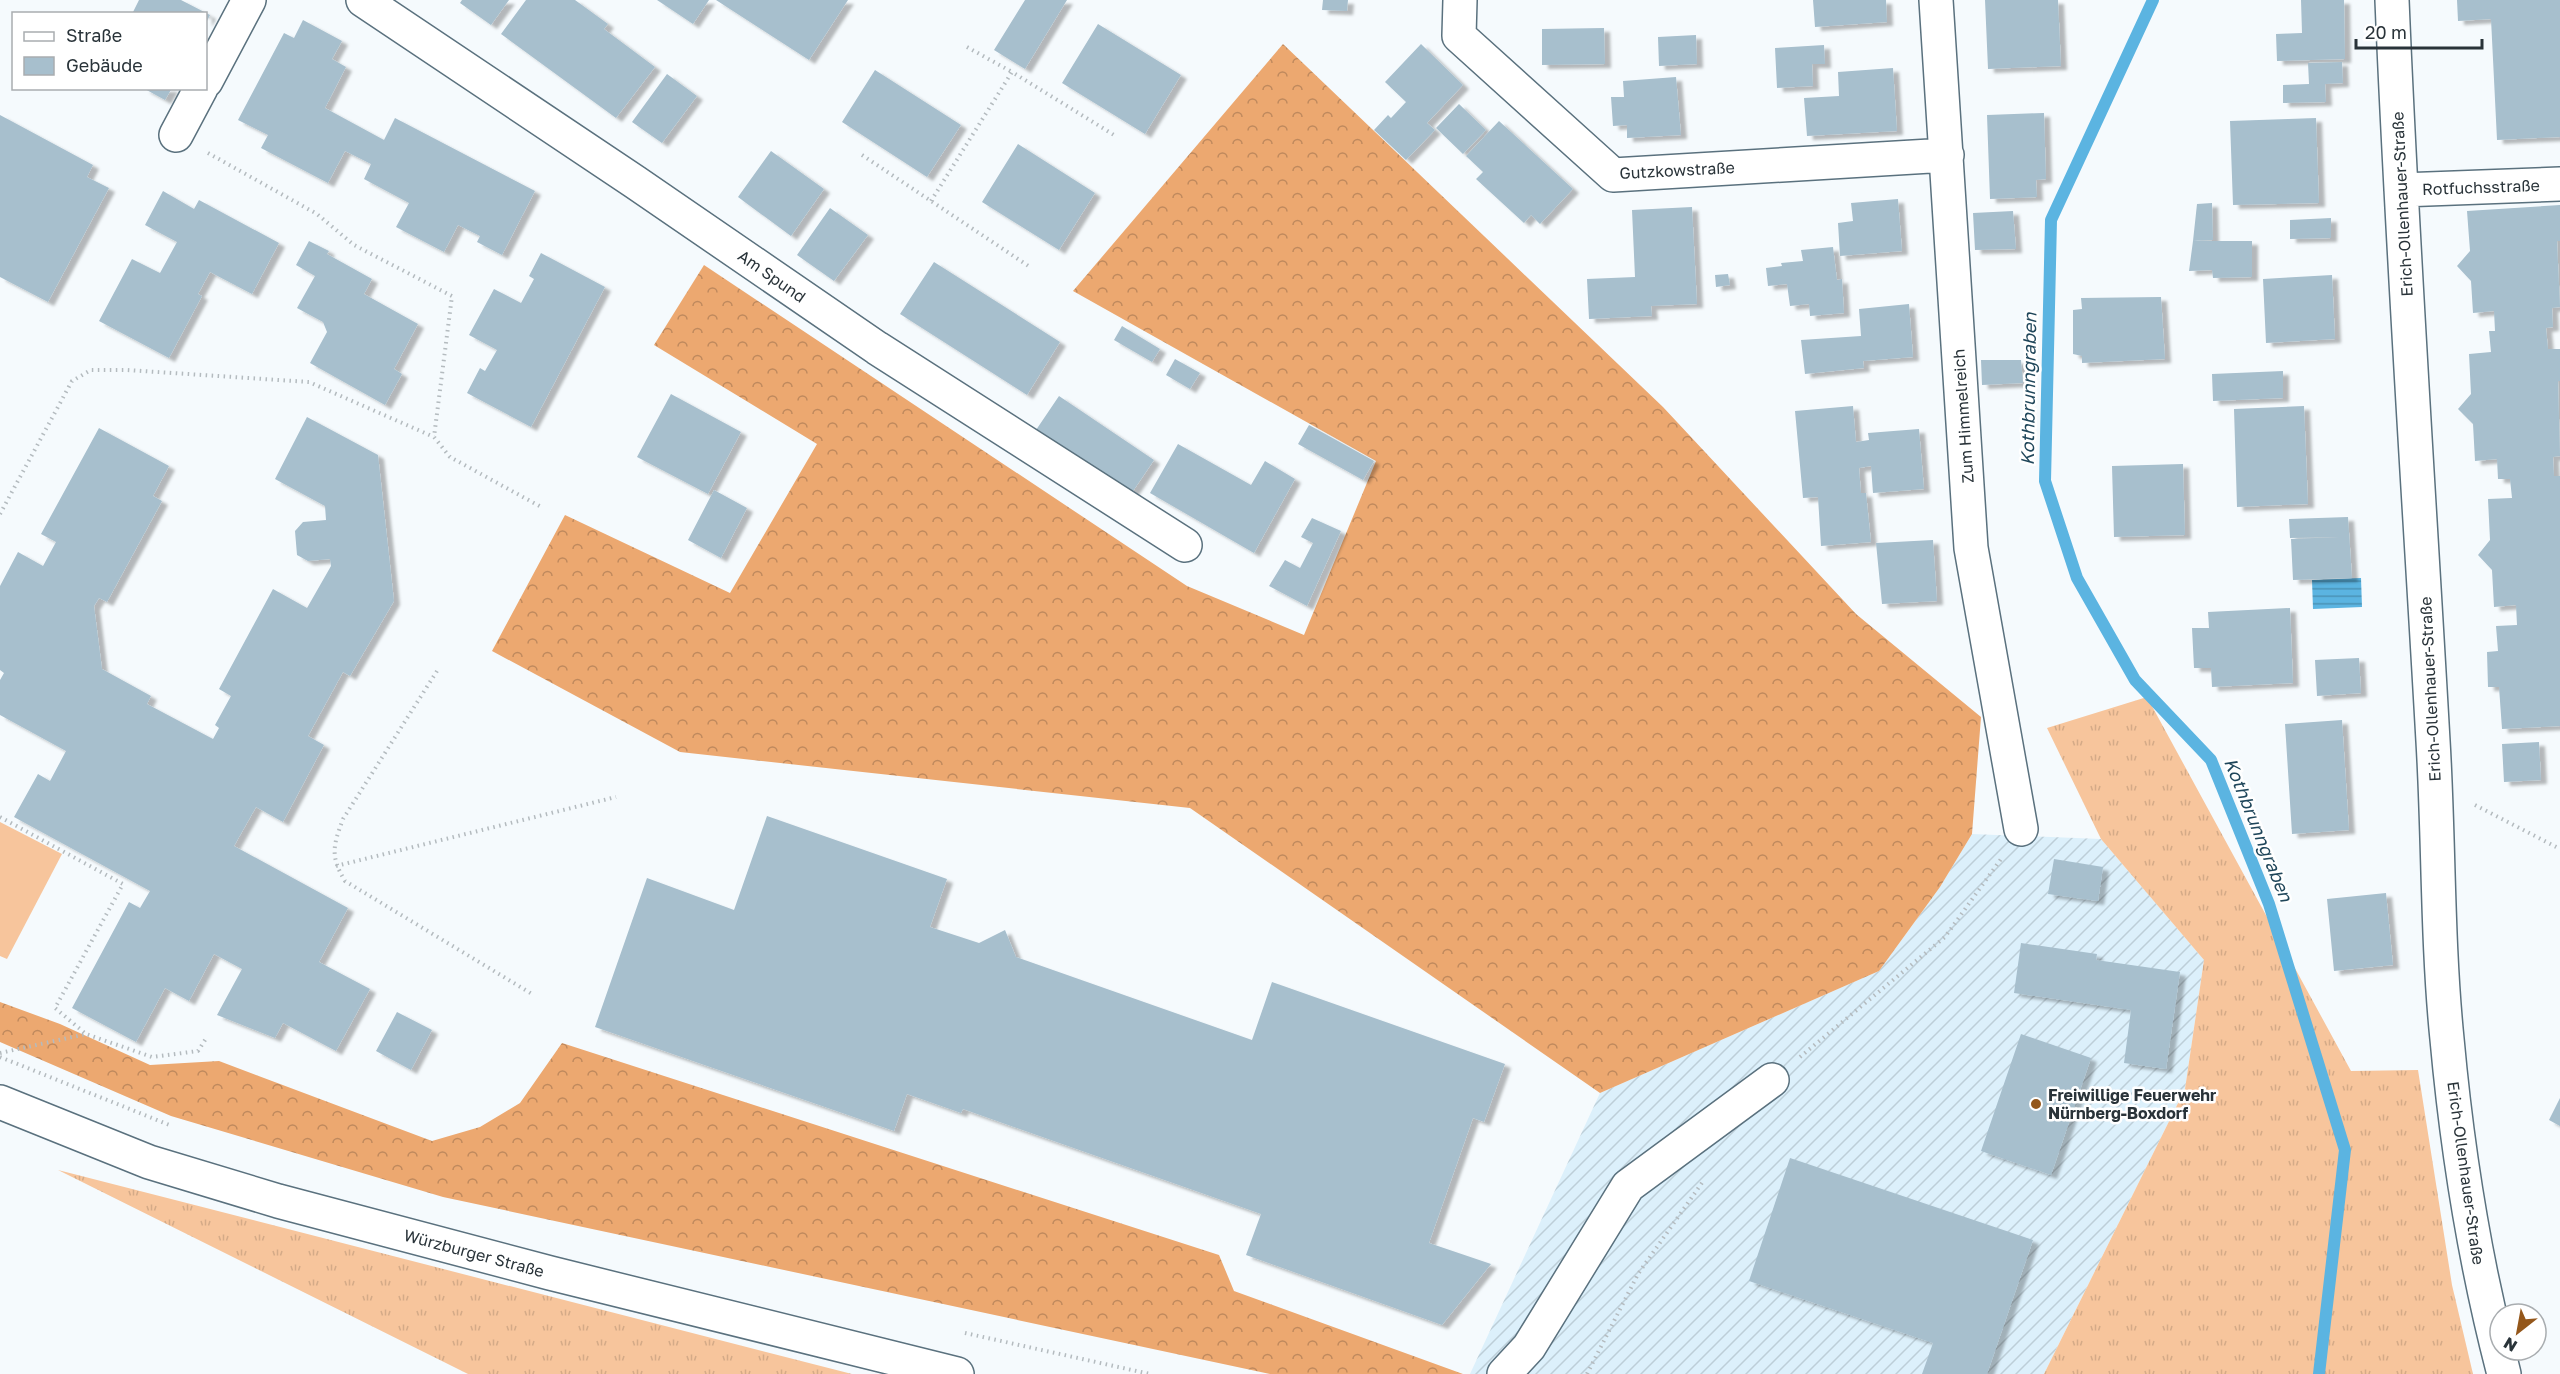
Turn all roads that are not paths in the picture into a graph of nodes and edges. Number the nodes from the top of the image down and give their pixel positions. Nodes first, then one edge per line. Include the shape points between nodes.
1 (249, 0) edge
2 (363, 0) edge
3 (1460, 0) edge
4 (1936, 0) edge
5 (2392, 0) edge
6 (207, 79) edge
7 (200, 90) edge
8 (176, 135) road end
9 (1947, 155) junction
10 (2560, 183) edge
11 (2402, 190) junction
12 (1185, 545) dead end
13 (2020, 829) dead end
14 (1772, 1080) dead end
15 (0, 1102) edge
16 (1525, 1361) edge
17 (957, 1374) edge
18 (1504, 1374) edge
19 (2504, 1374) edge

1 - 6 street
2 - 12 street, Am Spund via 876,348
3 - 9 street, Gutzkowstraße via 1459,36 1613,175
4 - 9 street, Zum Himmelreich
5 - 11 street, Erich-Ollenhauer-Straße
7 - 8 street
9 - 13 street, Zum Himmelreich via 1971,548
10 - 11 street, Rotfuchsstraße
11 - 19 street, Erich-Ollenhauer-Straße via 2446,1039 2475,1244
14 - 16 street via 1628,1186
15 - 17 street, Würzburger Straße via 149,1162 278,1201
16 - 18 street

